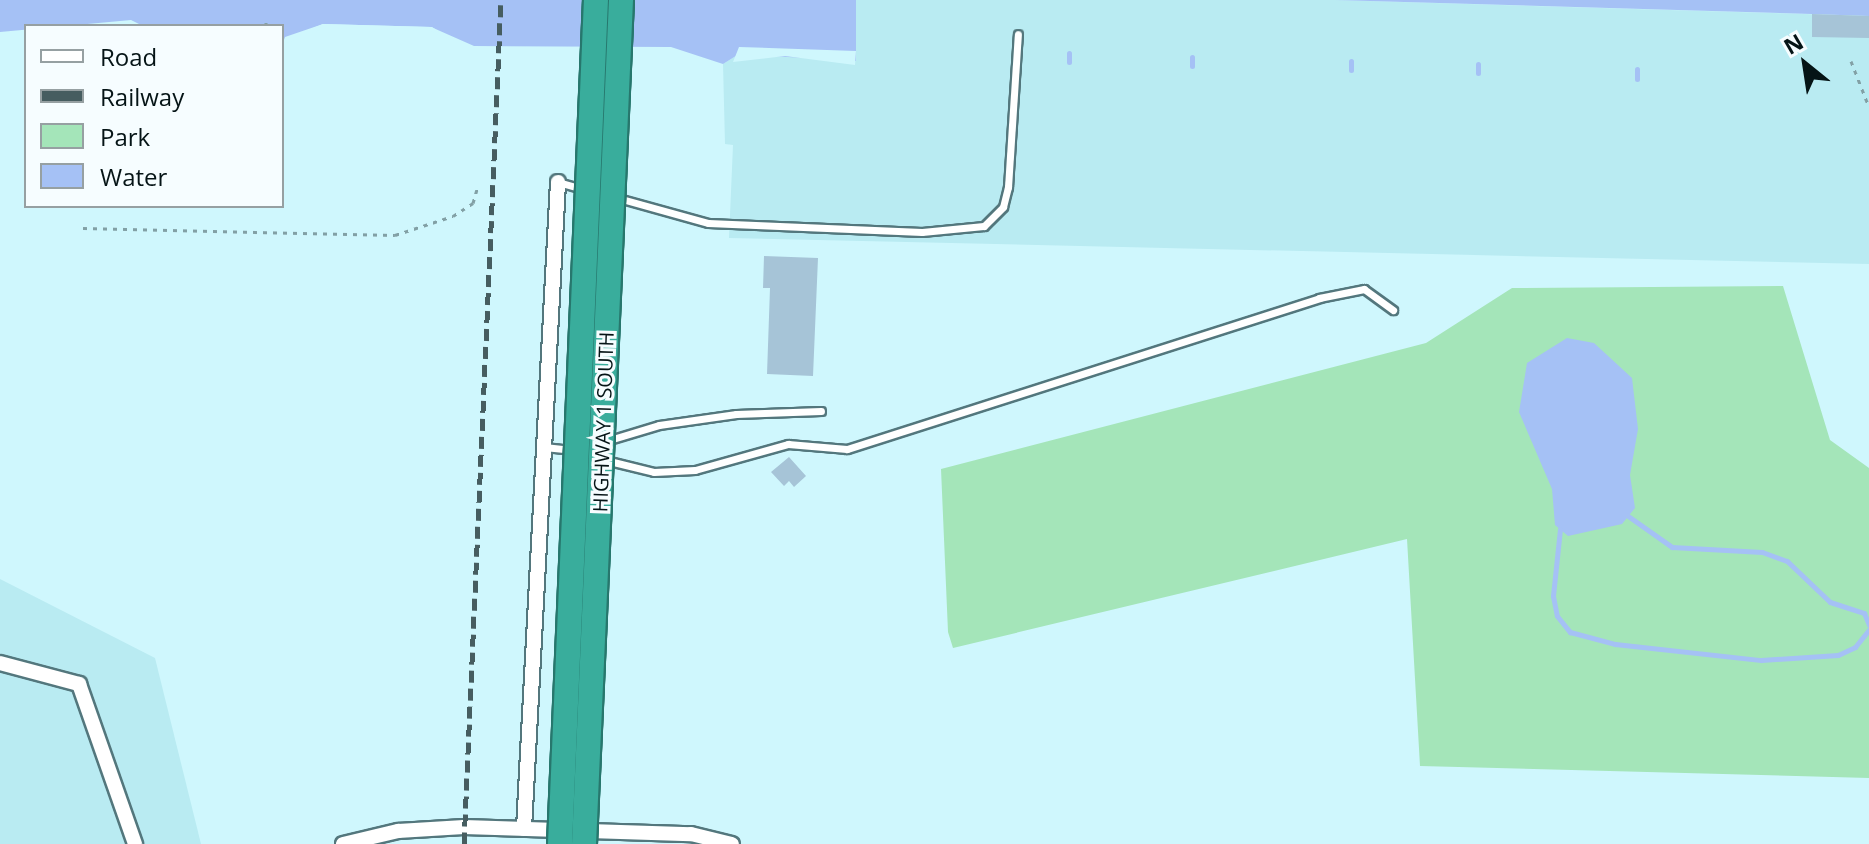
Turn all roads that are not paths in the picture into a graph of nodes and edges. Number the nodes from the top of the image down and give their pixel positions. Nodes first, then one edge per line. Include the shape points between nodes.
1 (596, 0) edge
2 (621, 0) edge
3 (1018, 34) dead end
4 (558, 182) joint
5 (1393, 310) dead end
6 (821, 411) dead end
7 (544, 447) junction
8 (577, 450) junction
9 (0, 663) edge
10 (524, 829) junction
11 (135, 844) edge
12 (343, 844) edge
13 (560, 844) edge
14 (584, 844) edge
15 (732, 844) edge

1 - 13 highway, bridge
2 - 14 highway, HIGHWAY 1 SOUTH, bridge
3 - 4 lane via 1008,187 1003,207 984,226 938,232 708,223
4 - 7 street
5 - 8 lane via 1364,289 1319,298 847,449 788,444 695,470 654,472
6 - 8 lane via 736,414 659,425
7 - 8 lane
7 - 10 street
9 - 11 street via 79,684
10 - 12 street via 398,831
10 - 15 street via 691,834

